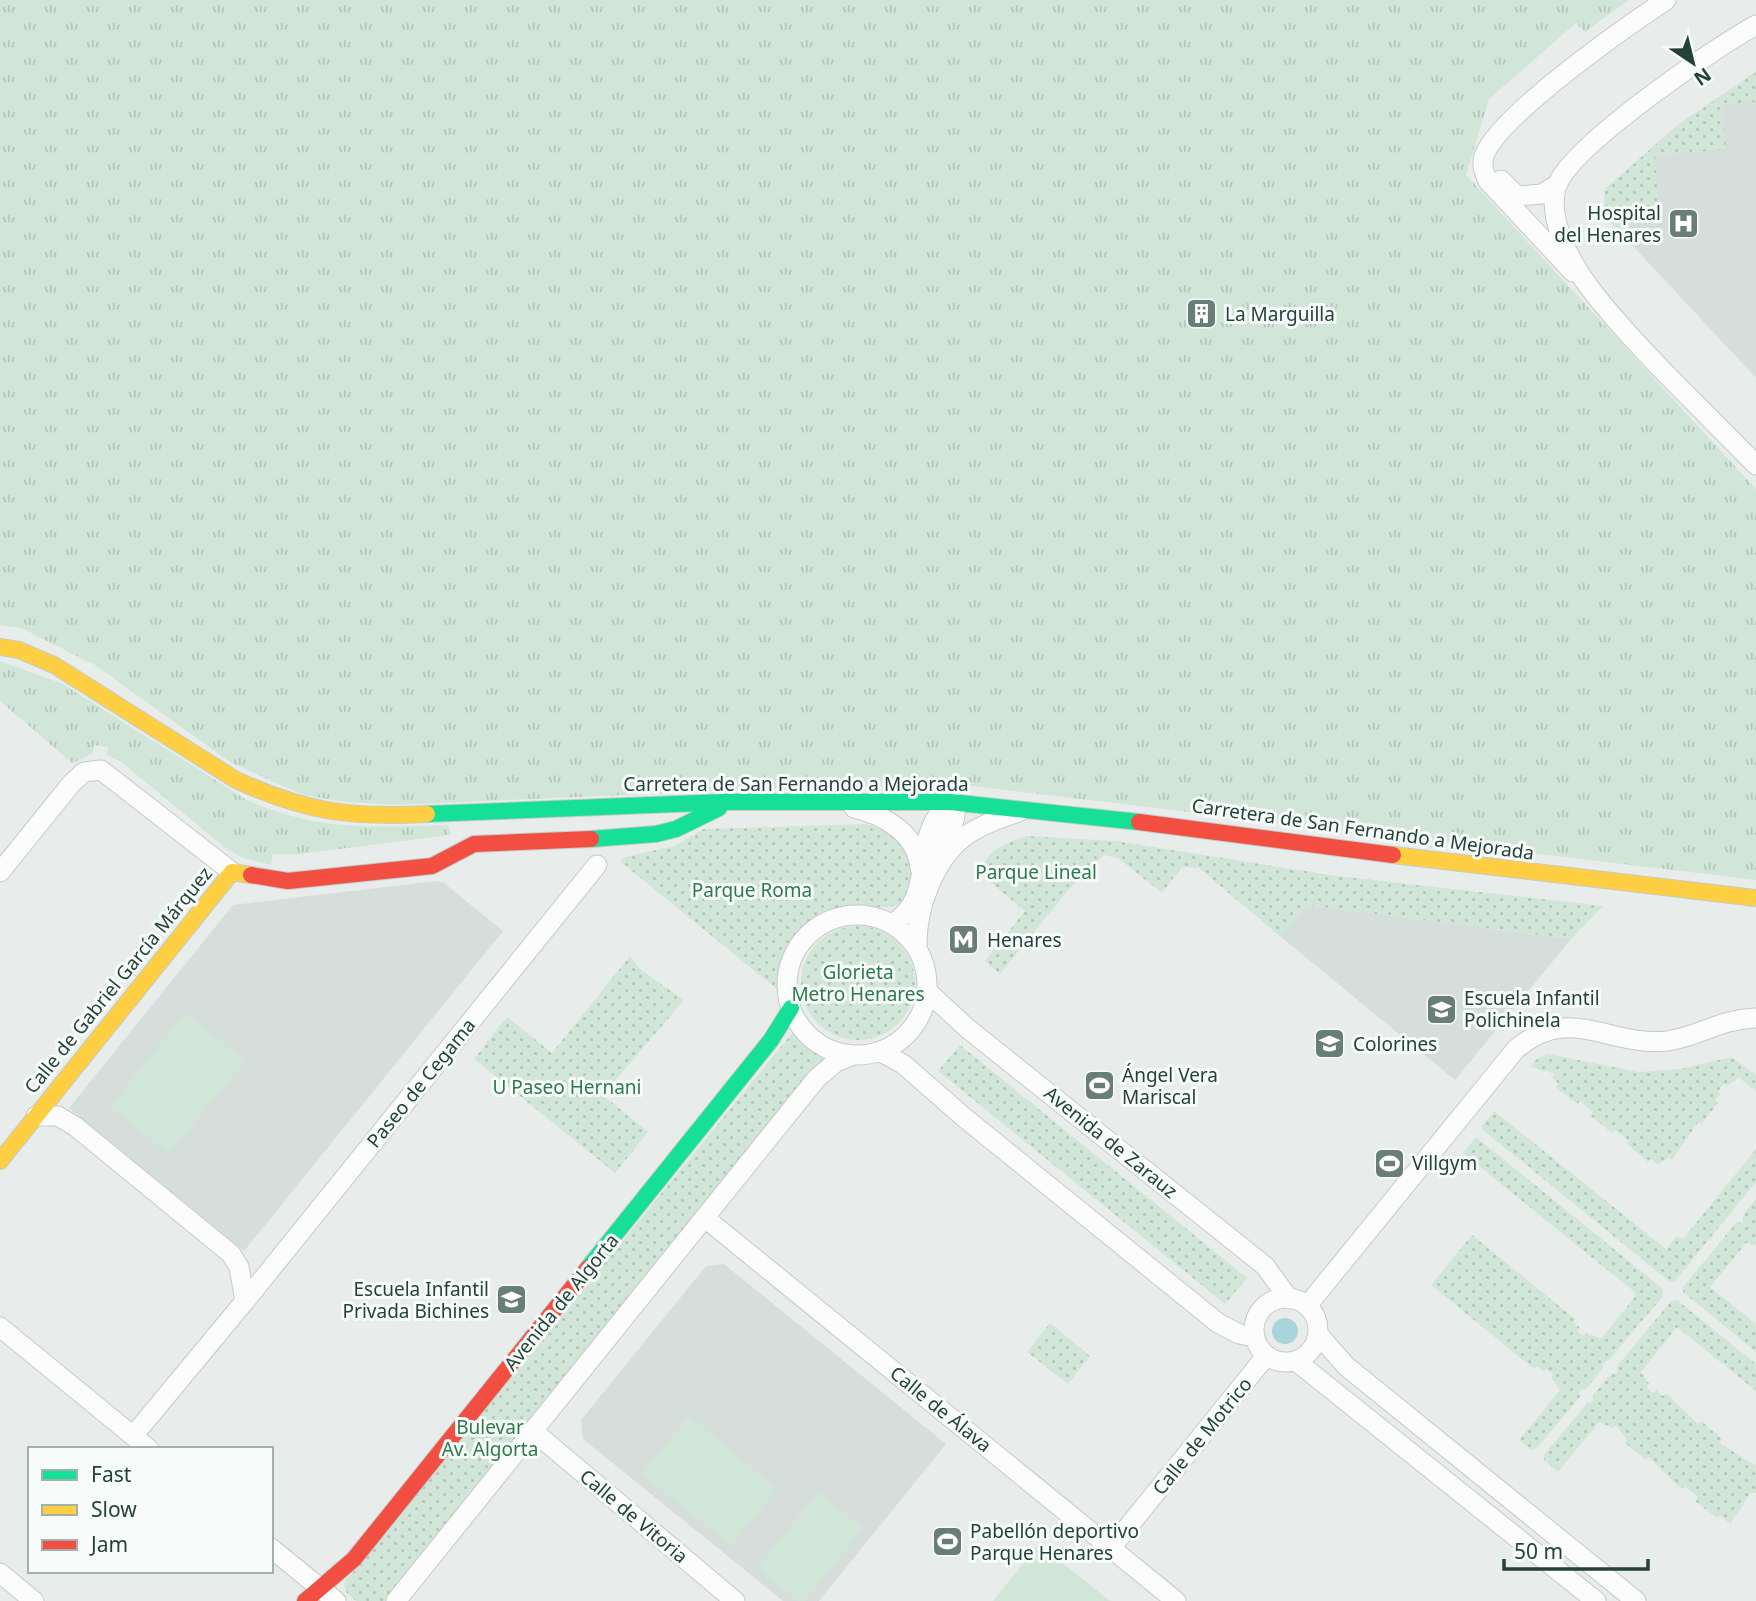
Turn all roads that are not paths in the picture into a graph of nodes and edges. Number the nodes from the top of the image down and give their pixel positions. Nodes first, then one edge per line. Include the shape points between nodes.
1 (1666, 0) edge
2 (1756, 25) edge
3 (1488, 147) junction
4 (1558, 184) junction
5 (1588, 284) junction
6 (1756, 465) edge
7 (0, 647) edge
8 (738, 802) junction
9 (822, 802) junction
10 (952, 802) junction
11 (1030, 809) junction
12 (597, 865) dead end
13 (0, 872) edge
14 (232, 872) junction
15 (928, 878) junction
16 (1756, 898) edge
17 (892, 924) junction
18 (917, 948) junction
19 (927, 991) junction
20 (791, 1008) junction
21 (1756, 1018) edge
22 (879, 1051) junction
23 (854, 1055) junction
24 (36, 1116) junction
25 (0, 1161) edge
26 (705, 1218) junction
27 (244, 1301) junction
28 (1298, 1302) junction
29 (0, 1327) edge
30 (1318, 1334) junction
31 (1254, 1337) junction
32 (1266, 1356) junction
33 (1296, 1361) junction
34 (533, 1431) junction
35 (141, 1443) edge
36 (1111, 1548) junction
37 (273, 1550) edge
38 (0, 1573) edge
39 (319, 1586) junction
40 (34, 1601) edge
41 (304, 1601) edge
42 (336, 1601) edge
43 (396, 1601) edge
44 (736, 1601) edge
45 (1176, 1601) edge
46 (1596, 1601) edge
47 (1636, 1601) edge

1 - 3 street via 1583,61 1501,130
2 - 4 street via 1648,98 1572,164
3 - 4 street via 1492,167 1517,196 1542,194
3 - 5 street via 1483,169 1488,181
4 - 5 street via 1554,206 1558,225
5 - 6 street
7 - 8 street, Carretera de San Fernando a Mejorada via 54,665 236,780 295,805 365,817
8 - 9 street, Carretera de San Fernando a Mejorada
8 - 14 street, Calle de Gabriel García Márquez via 656,834 474,844 464,847 452,861 432,866 288,881
9 - 10 street, Carretera de San Fernando a Mejorada
9 - 15 street via 869,811 892,824 915,849
10 - 11 street, Carretera de San Fernando a Mejorada
10 - 15 street via 957,815 954,827
11 - 15 street via 966,835
11 - 16 street, Carretera de San Fernando a Mejorada
12 - 27 street, Paseo de Cegama
13 - 14 street via 72,783 84,772 102,770
14 - 24 street, Calle de Gabriel García Márquez
15 - 17 street via 911,908
15 - 18 street
17 - 18 street
17 - 20 street via 850,915 811,932 789,969
18 - 19 street
19 - 22 street via 912,1029
19 - 28 street, Avenida de Zarauz via 1265,1266
20 - 23 street via 811,1039
20 - 39 street, Avenida de Algorta via 729,1093 354,1559
21 - 28 street via 1727,1020 1672,1040 1652,1042 1578,1026 1550,1028 1517,1049
22 - 23 street
22 - 31 street via 903,1064 1218,1323
23 - 26 street via 836,1062 817,1078
24 - 25 street, Calle de Gabriel García Márquez
24 - 27 street via 58,1116 76,1127 231,1254 239,1267
26 - 34 street
26 - 36 street, Calle de Álava
27 - 35 street, Paseo de Cegama
28 - 30 street, Avenida de Zarauz via 1316,1319
28 - 31 street via 1274,1300 1262,1309
29 - 35 street
30 - 33 street via 1310,1351
30 - 47 street, Avenida de Zarauz via 1346,1366
31 - 32 street
32 - 33 street via 1280,1362
32 - 36 street, Calle de Motrico
33 - 46 street
34 - 43 street
34 - 44 street, Calle de Vitoria
36 - 45 street, Calle de Álava
37 - 39 street
38 - 40 street
39 - 41 street, Avenida de Algorta
39 - 42 street

